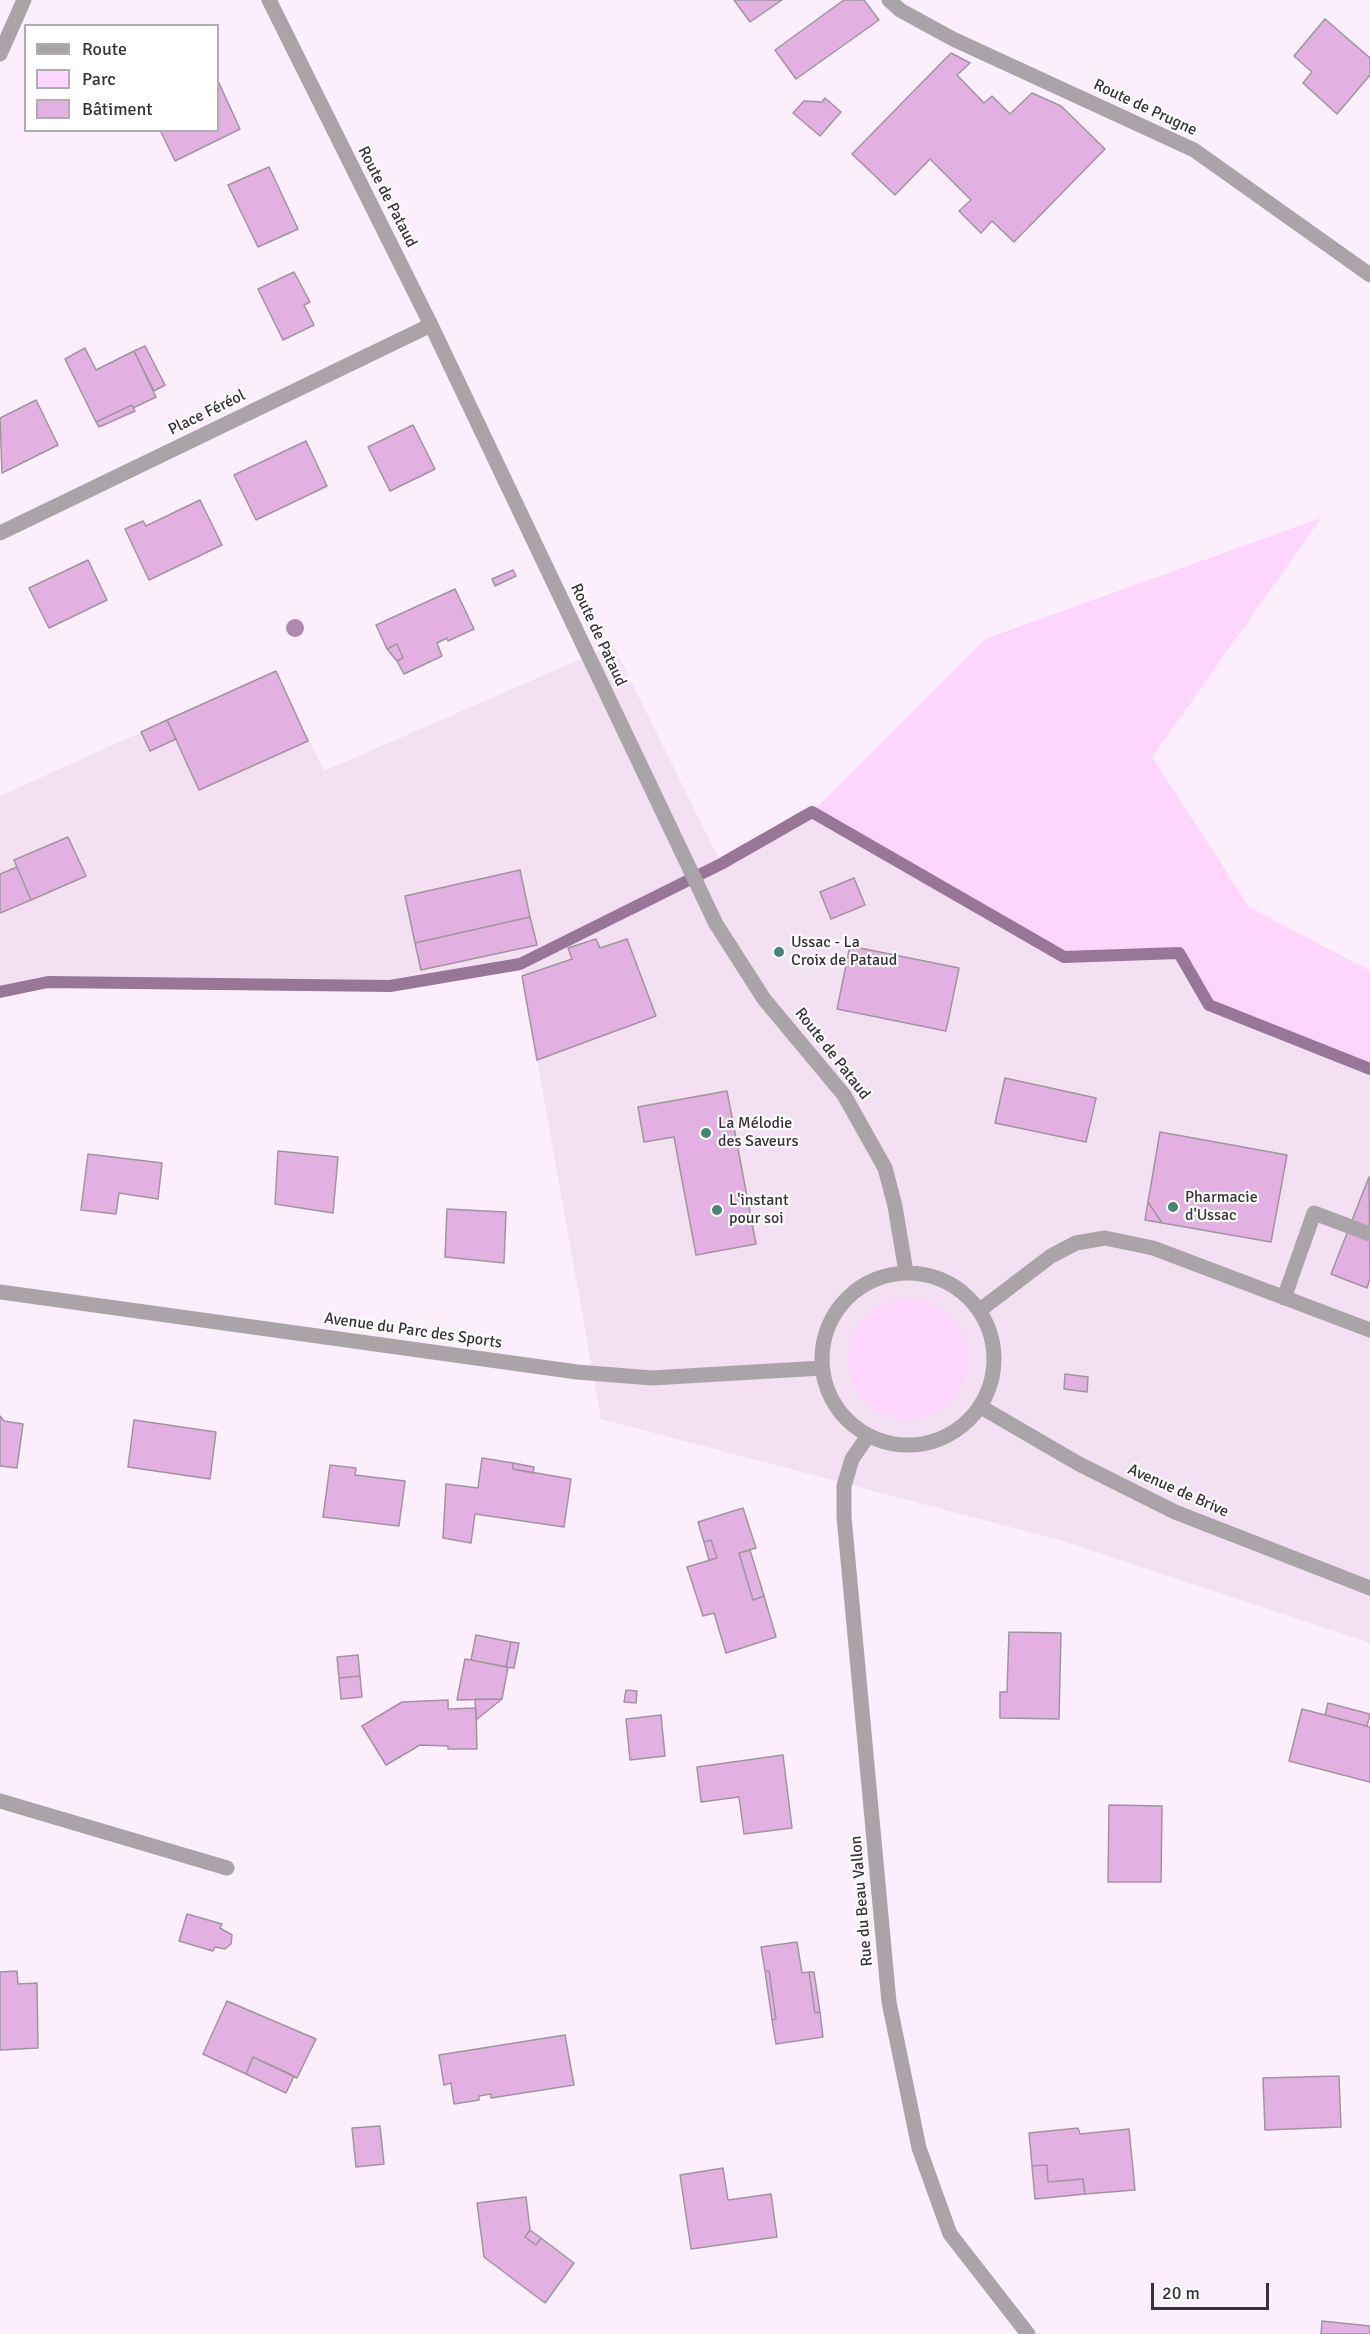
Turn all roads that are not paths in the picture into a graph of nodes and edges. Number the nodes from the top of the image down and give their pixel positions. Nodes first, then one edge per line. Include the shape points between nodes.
1 (24, 0) edge
2 (269, 0) edge
3 (889, 0) edge
4 (0, 54) edge
5 (1370, 275) edge
6 (430, 325) junction
7 (0, 533) edge
8 (1370, 1234) edge
9 (906, 1272) junction
10 (0, 1292) edge
11 (1284, 1298) junction
12 (980, 1310) junction
13 (1370, 1330) edge
14 (822, 1368) junction
15 (981, 1407) junction
16 (868, 1436) junction
17 (1370, 1588) edge
18 (0, 1801) edge
19 (227, 1868) dead end
20 (1028, 2334) edge

1 - 4 street
2 - 6 street, Route de Pataud
3 - 5 street, Route de Prugne via 953,39 1194,150
6 - 7 street, Place Féréol
6 - 9 street, Route de Pataud via 689,868 739,963 844,1095 885,1168
8 - 11 street via 1314,1213
9 - 12 street via 940,1278
9 - 14 street via 878,1278 853,1292 834,1313 823,1340
10 - 14 street, Avenue du Parc des Sports via 577,1372 652,1378
11 - 12 street via 1153,1248 1105,1238 1076,1243 1051,1256
11 - 13 street
12 - 15 street via 994,1342 994,1376
14 - 16 street via 829,1396 845,1419
15 - 16 street via 967,1424 930,1444 887,1444
15 - 17 street, Avenue de Brive via 1078,1464 1175,1512
16 - 20 street, Rue du Beau Vallon via 852,1459 844,1486 844,1517 890,2002 919,2148 950,2234
18 - 19 street

